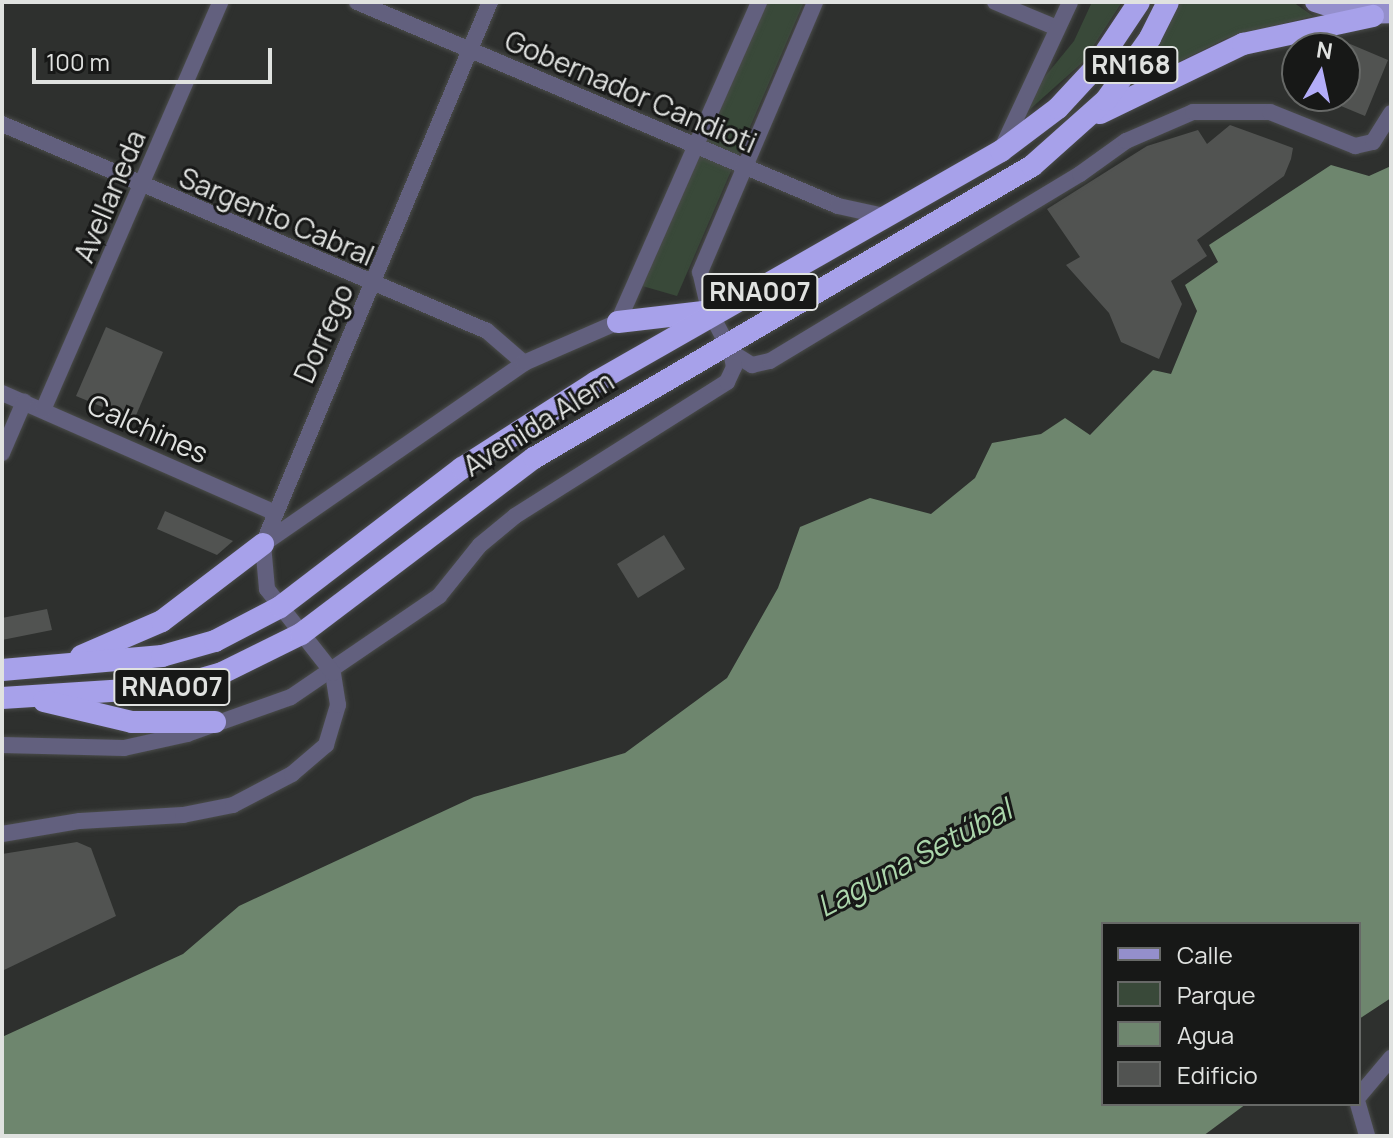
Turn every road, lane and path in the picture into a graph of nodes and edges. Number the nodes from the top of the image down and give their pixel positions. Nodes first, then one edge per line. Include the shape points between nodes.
1 (220, 2) edge
2 (357, 2) edge
3 (490, 2) edge
4 (759, 2) edge
5 (815, 2) edge
6 (995, 2) edge
7 (1070, 2) edge
8 (1139, 2) edge
9 (1168, 2) edge
10 (1315, 2) edge
11 (1382, 15) edge
12 (1057, 28) junction
13 (470, 50) junction
14 (1391, 113) edge
15 (1085, 121) junction
16 (2, 124) edge
17 (695, 145) junction
18 (1001, 151) junction
19 (744, 167) junction
20 (143, 186) junction
21 (888, 217) junction
22 (373, 285) junction
23 (717, 313) junction
24 (618, 322) junction
25 (729, 348) junction
26 (524, 363) junction
27 (2, 393) edge
28 (24, 402) junction
29 (43, 410) junction
30 (2, 453) edge
31 (273, 512) junction
32 (263, 544) junction
33 (280, 607) junction
34 (301, 634) junction
35 (33, 668) junction
36 (2, 670) edge
37 (333, 673) junction
38 (32, 697) junction
39 (2, 698) edge
40 (215, 722) junction
41 (2, 745) edge
42 (2, 834) edge
43 (1391, 1058) edge
44 (1361, 1094) edge
45 (1359, 1106) edge
46 (1367, 1136) edge

1 - 20 street, Avellaneda
2 - 13 street, Gobernador Candioti
3 - 13 street, Dorrego
4 - 17 street
5 - 19 street
6 - 12 street
7 - 12 street
8 - 18 highway, RNA007 via 1095,68 1058,108
9 - 15 highway, RN168 via 1118,84
10 - 11 main road
11 - 15 highway via 1243,44
12 - 18 street
13 - 17 street, Gobernador Candioti
13 - 22 street, Dorrego
14 - 25 street via 1373,142 1355,146 1270,112 1193,112 1126,141 770,361 752,365
15 - 25 highway, Avenida Alem / RNA007 via 1032,166
16 - 20 street, Sargento Cabral
17 - 19 street, Gobernador Candioti
17 - 24 street
18 - 21 highway, Avenida Alem / RNA007
19 - 21 street, Gobernador Candioti via 838,206
19 - 23 street via 699,279
20 - 22 street, Sargento Cabral
20 - 29 street, Avellaneda
21 - 23 highway, Avenida Alem / RNA007
22 - 26 street, Sargento Cabral via 487,331
22 - 31 street, Dorrego
23 - 24 highway
23 - 25 street
23 - 33 highway, Avenida Alem / RNA007 via 462,468
24 - 26 street, Avenida Alem
25 - 34 highway, Avenida Alem / RNA007 via 522,465
25 - 37 street via 734,367 727,382 515,516 480,545 449,588
26 - 32 street, Avenida Alem
27 - 28 street, Calchines
28 - 29 street, Calchines
28 - 30 street
29 - 31 street, Calchines
31 - 32 street, Dorrego
32 - 33 street, Dorrego via 264,582
32 - 35 highway via 162,621 90,654
33 - 34 street, Dorrego
33 - 35 highway, Avenida Alem / RNA007 via 236,632 177,652
34 - 37 street, Dorrego
34 - 38 highway, Avenida Alem / RNA007 via 222,673 173,687
35 - 36 highway, Avenida Alem / RNA007
37 - 40 street via 291,697
37 - 42 street via 338,705 326,745 310,763 255,796 183,815 80,821
38 - 39 highway, Avenida Alem / RNA007
38 - 40 highway via 93,717
40 - 41 street via 124,748
43 - 44 street
45 - 46 street

